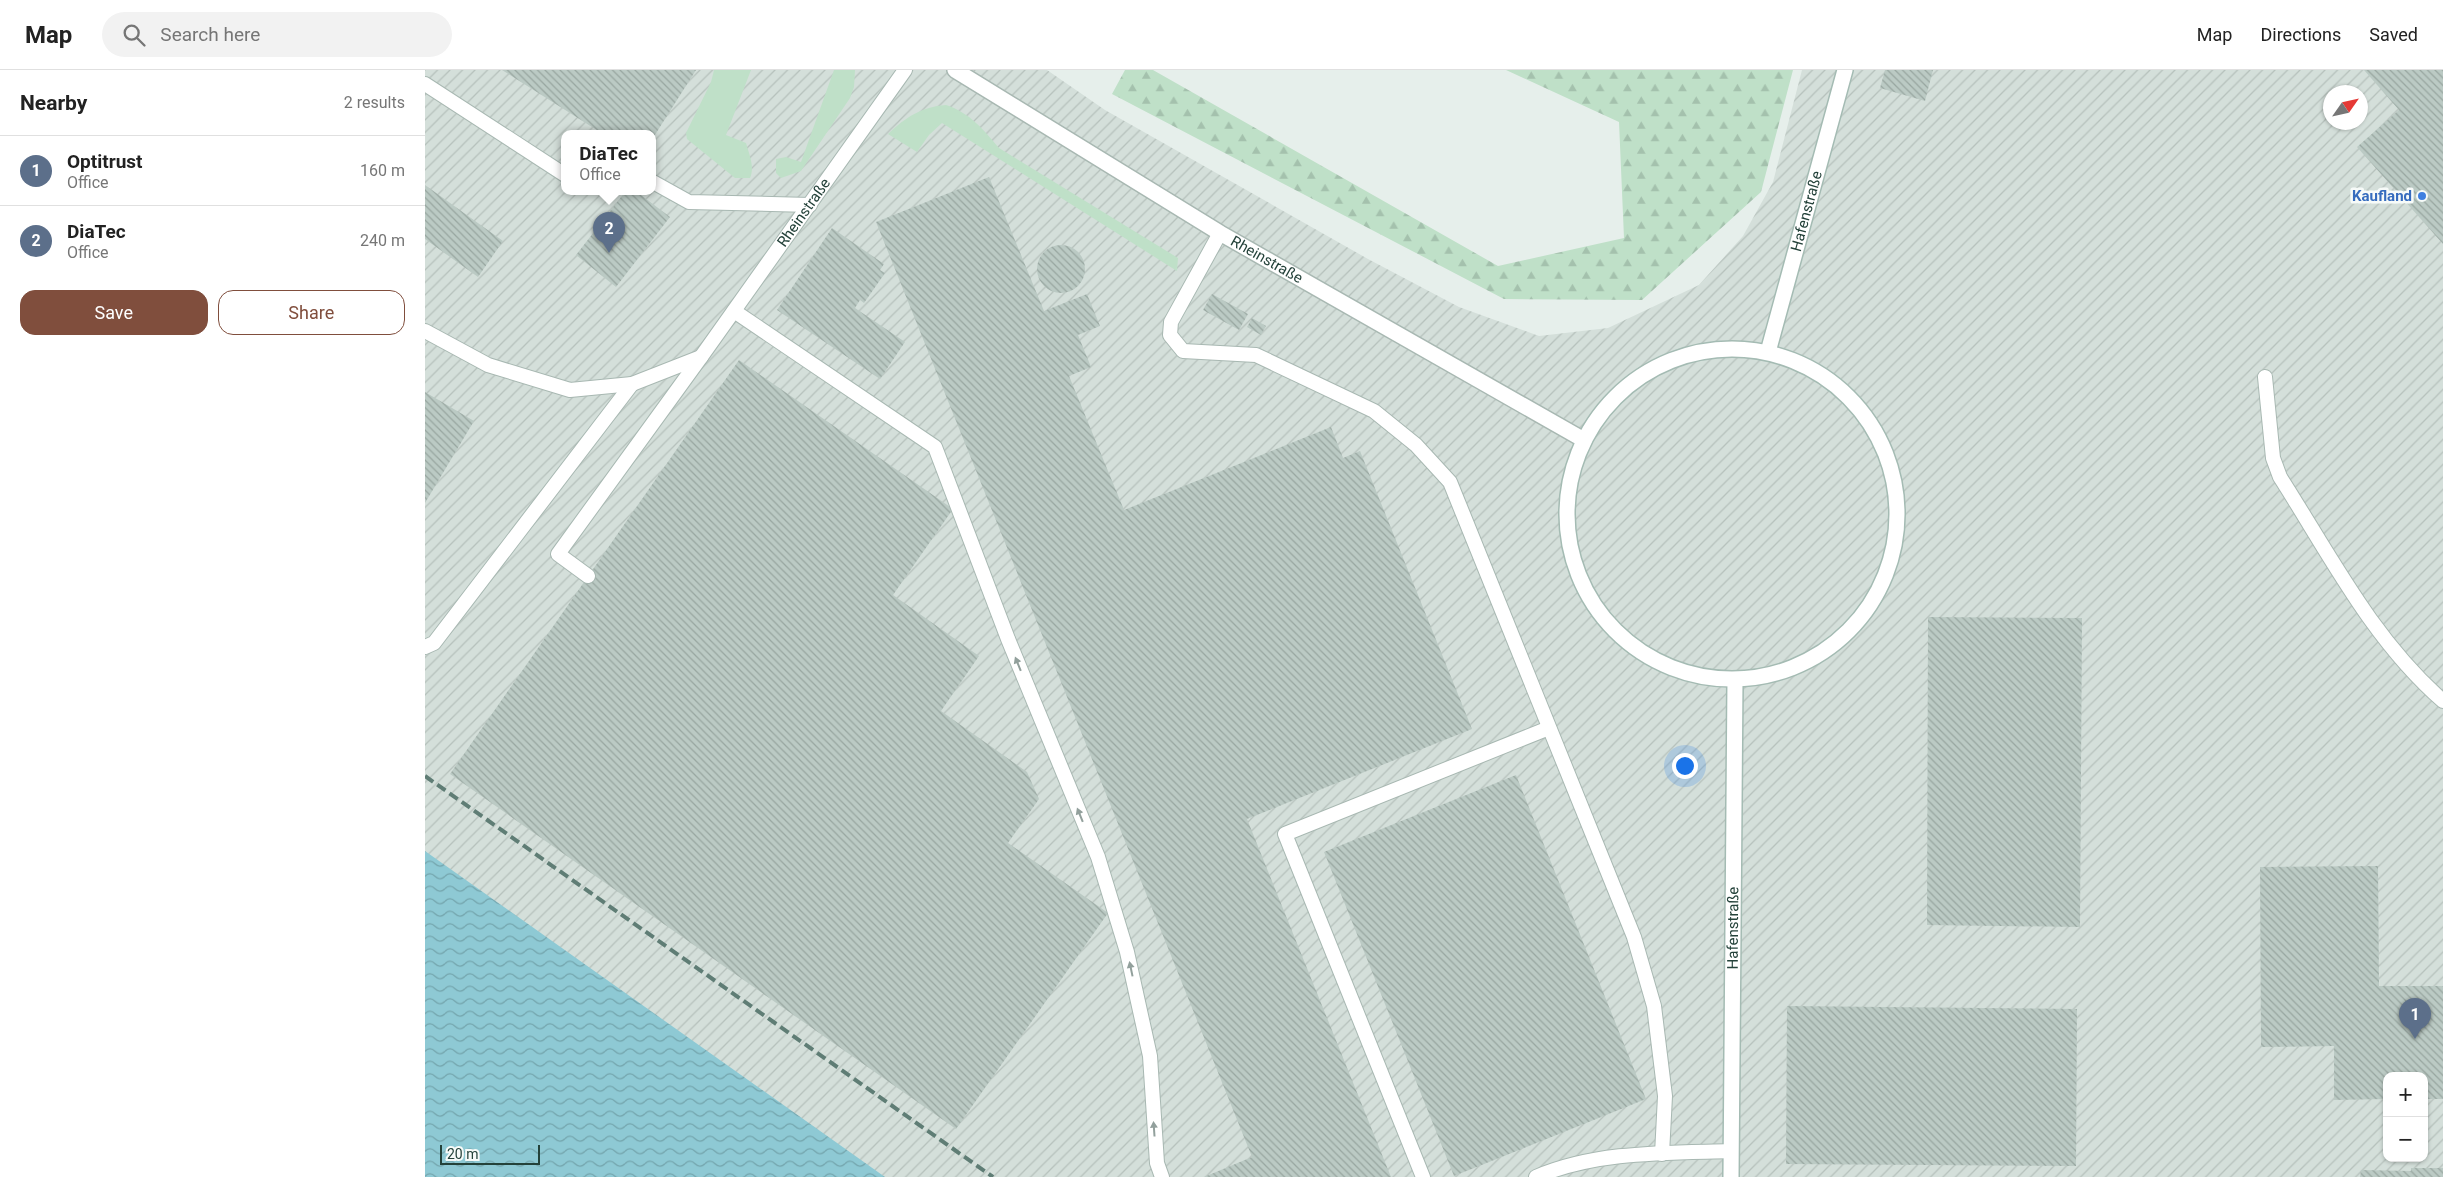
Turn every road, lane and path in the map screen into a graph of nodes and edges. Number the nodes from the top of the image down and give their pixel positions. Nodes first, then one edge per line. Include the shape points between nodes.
1 (905, 70) edge
2 (955, 70) edge
3 (1845, 70) edge
4 (425, 84) edge
5 (561, 172) edge
6 (656, 184) edge
7 (809, 205) junction
8 (1220, 233) junction
9 (735, 311) junction
10 (425, 332) edge
11 (1768, 352) junction
12 (701, 357) junction
13 (2265, 377) dead end
14 (632, 384) junction
15 (1584, 440) junction
16 (588, 576) dead end
17 (425, 647) edge
18 (1735, 680) junction
19 (2443, 701) edge
20 (1549, 728) junction
21 (1731, 1151) junction
22 (1662, 1154) junction
23 (1162, 1177) edge
24 (1423, 1177) edge
25 (1536, 1177) edge
26 (1731, 1177) edge

1 - 7 lane, Rheinstraße
2 - 8 street, Rheinstraße
3 - 11 street, Hafenstraße
4 - 5 lane
6 - 7 lane via 689,202
7 - 9 lane, Rheinstraße
8 - 15 street, Rheinstraße
8 - 20 lane via 1171,322 1170,335 1183,351 1256,355 1374,411 1416,445 1450,482
9 - 12 lane, Rheinstraße
23 -> 9 lane via 1157,1163 1150,1056 1127,952 1097,857 1008,639 935,447
10 - 14 lane via 488,365 570,390
11 - 15 street via 1725,349 1681,356 1642,375 1629,386 1609,404
11 - 18 street via 1813,370 1851,399 1879,438 1895,483 1897,531 1885,578 1861,619 1826,652 1783,672
12 - 14 lane
12 - 16 lane, Rheinstraße via 557,554
13 - 19 lane via 2273,458 2280,477 2369,621 2422,682
14 - 17 lane via 434,643
15 - 18 street via 1569,486 1568,534 1581,581 1607,622 1643,654 1688,674
18 - 21 street, Hafenstraße
20 - 22 lane via 1634,937 1654,1006 1665,1096
20 - 24 lane via 1285,834
21 - 22 lane
21 - 26 street, Hafenstraße
22 - 25 lane via 1561,1166

